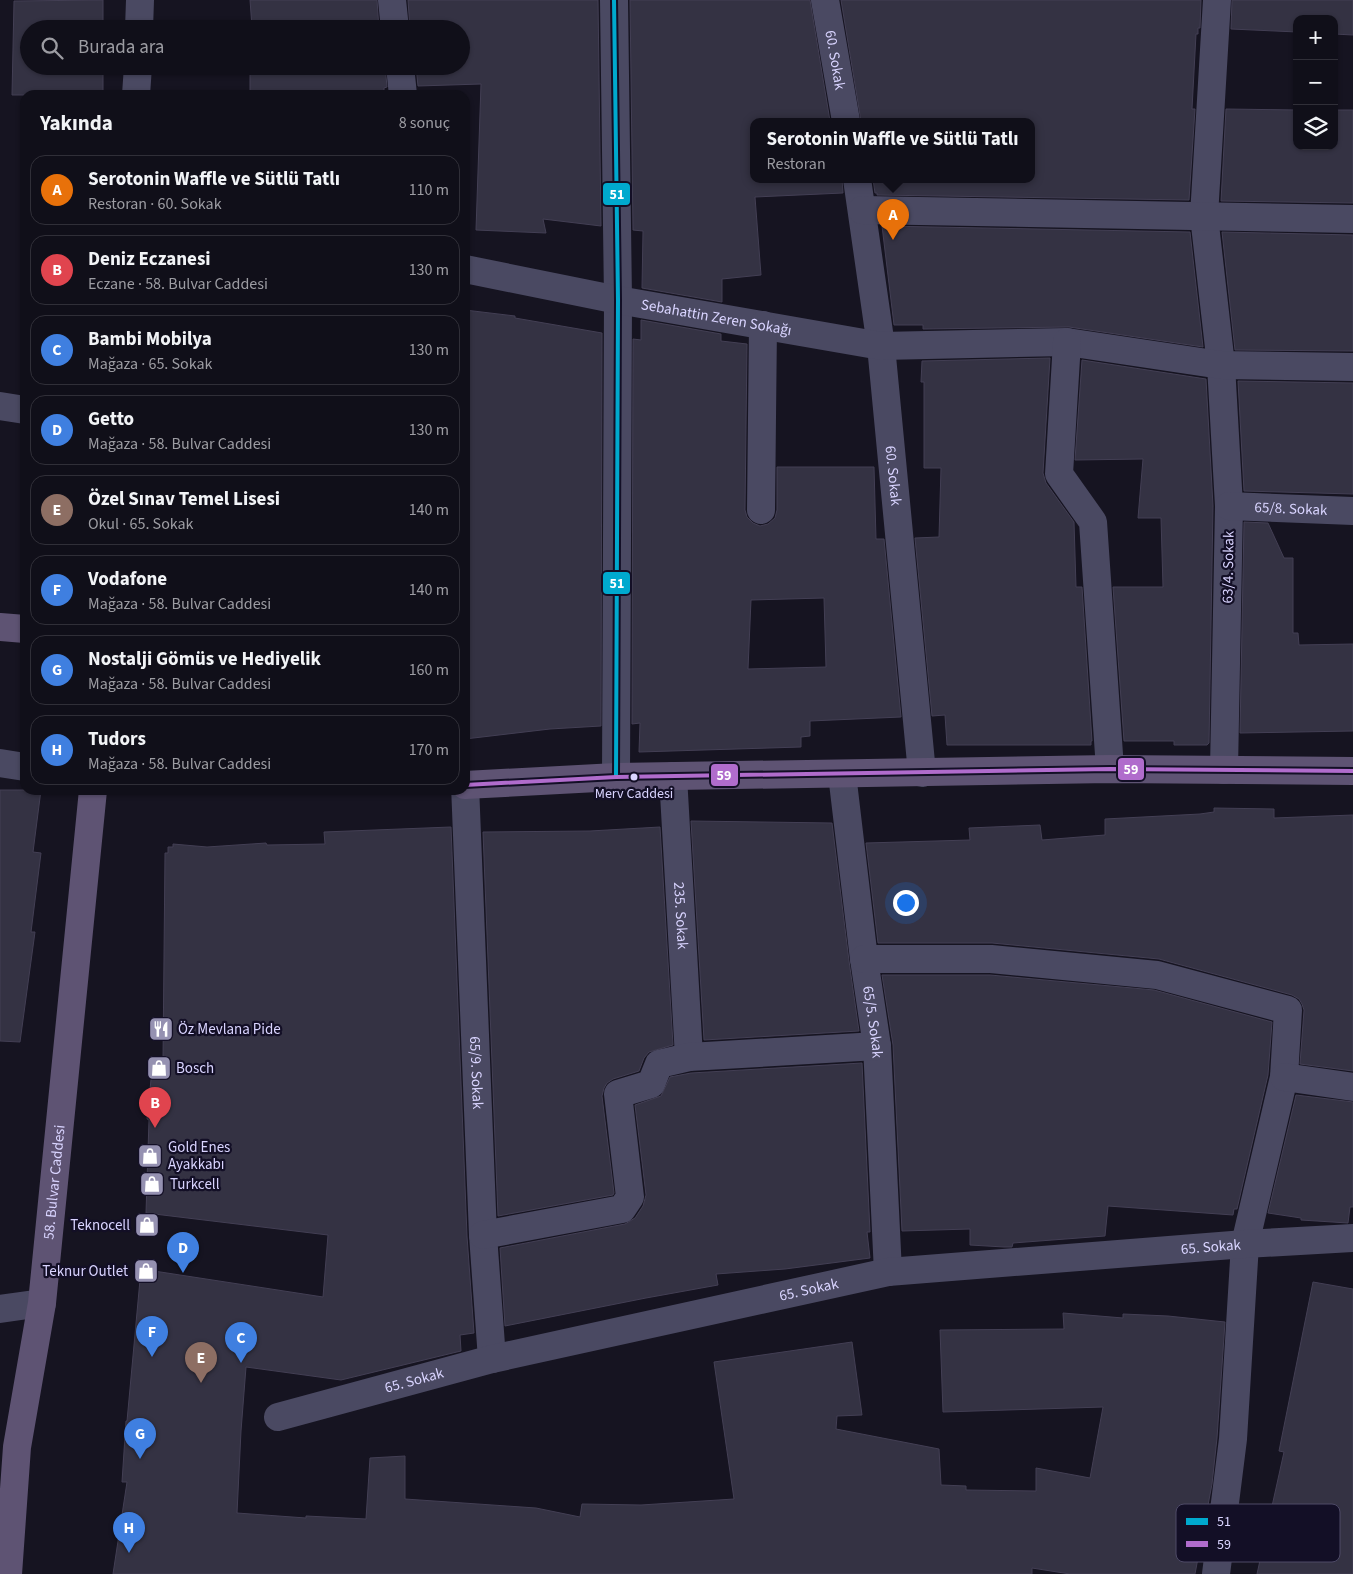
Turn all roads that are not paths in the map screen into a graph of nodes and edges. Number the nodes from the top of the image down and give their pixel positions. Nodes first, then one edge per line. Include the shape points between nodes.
1 (140, 0) edge
2 (392, 0) edge
3 (614, 0) edge
4 (825, 0) edge
5 (1217, 0) edge
6 (139, 20) edge
7 (395, 20) edge
8 (137, 75) edge
9 (401, 75) edge
10 (136, 90) edge
11 (402, 90) edge
12 (845, 118) edge
13 (858, 183) edge
14 (862, 210) junction
15 (1204, 216) junction
16 (1353, 219) edge
17 (470, 270) edge
18 (618, 300) junction
19 (763, 325) junction
20 (1067, 342) junction
21 (881, 346) junction
22 (1221, 365) junction
23 (1353, 366) edge
24 (0, 406) edge
25 (20, 409) edge
26 (1229, 506) junction
27 (761, 510) dead end
28 (1353, 511) edge
29 (0, 627) edge
30 (20, 629) edge
31 (0, 764) edge
32 (20, 766) edge
33 (1110, 769) junction
34 (1224, 770) junction
35 (1353, 771) edge
36 (922, 772) junction
37 (842, 774) junction
38 (673, 776) junction
39 (616, 777) junction
40 (470, 784) edge
41 (93, 795) edge
42 (465, 795) edge
43 (864, 959) junction
44 (878, 1046) junction
45 (689, 1057) junction
46 (1284, 1077) junction
47 (1353, 1087) edge
48 (483, 1235) junction
49 (1353, 1238) edge
50 (1245, 1244) junction
51 (888, 1272) junction
52 (42, 1303) junction
53 (0, 1309) edge
54 (492, 1359) junction
55 (278, 1418) dead end
56 (8, 1445) edge
57 (1225, 1504) edge
58 (8, 1574) edge

1 - 6 street
2 - 7 street
3 - 18 street
4 - 12 street, 60. Sokak
5 - 15 street, 63/4. Sokak
8 - 10 street
9 - 11 street
13 - 14 street, 60. Sokak
14 - 15 street
14 - 21 street, 60. Sokak
15 - 16 street
15 - 22 street, 63/4. Sokak
17 - 18 street, Sebahattin Zeren Sokağı
18 - 19 street, Sebahattin Zeren Sokağı
18 - 39 street
19 - 21 street, Sebahattin Zeren Sokağı
19 - 27 street
20 - 21 street, Sebahattin Zeren Sokağı
20 - 22 street, Sebahattin Zeren Sokağı
20 - 33 street via 1059,474 1093,522
21 - 36 street, 60. Sokak
22 - 23 street, Sebahattin Zeren Sokağı
22 - 26 street, 63/4. Sokak
24 - 25 street
26 - 28 street, 65/8. Sokak
26 - 34 street, 63/4. Sokak
29 - 30 main road
31 - 32 street
33 - 34 main road
33 - 36 main road
34 - 35 main road
36 - 37 main road
37 - 38 main road
37 - 43 street, 65/5. Sokak
38 - 39 main road
38 - 45 street, 235. Sokak
39 - 40 main road
41 - 52 main road, 58. Bulvar Caddesi
42 - 48 street, 65/9. Sokak
43 - 44 street, 65/5. Sokak
43 - 46 street via 991,959 1157,975 1288,1010
44 - 45 street
44 - 51 street, 65/5. Sokak
45 - 48 street via 659,1064 651,1084 618,1094 630,1198 622,1209
46 - 47 street
46 - 50 street
48 - 54 street, 65/9. Sokak
49 - 50 street, 65. Sokak
50 - 51 street, 65. Sokak
50 - 57 street via 1233,1439
51 - 54 street, 65. Sokak
52 - 53 street
52 - 56 main road, 58. Bulvar Caddesi
54 - 55 street, 65. Sokak
56 - 58 main road, 58. Bulvar Caddesi

